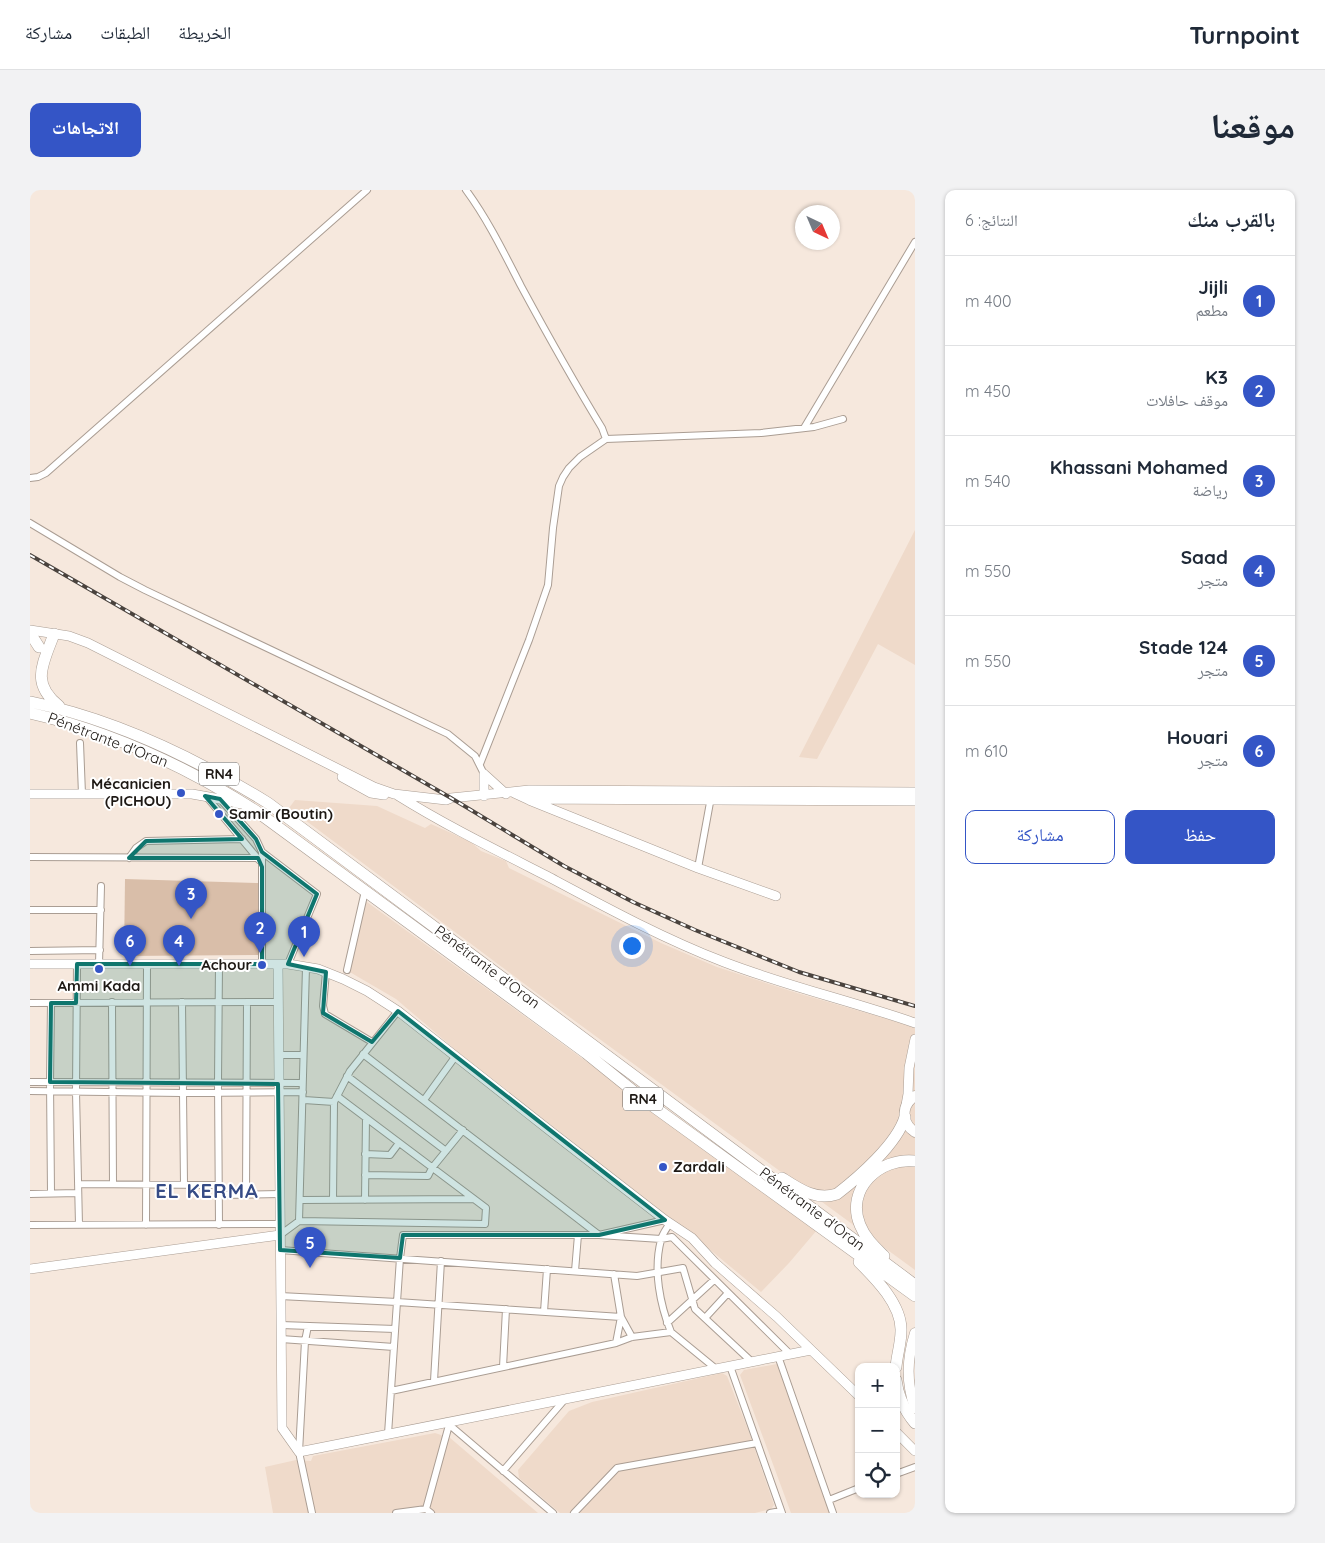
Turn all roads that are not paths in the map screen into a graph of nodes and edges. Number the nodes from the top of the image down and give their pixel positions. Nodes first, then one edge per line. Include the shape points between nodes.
1 (367, 190) edge
2 (466, 190) edge
3 (915, 242) edge
4 (843, 419) dead end
5 (804, 428) junction
6 (606, 439) junction
7 (30, 478) edge
8 (30, 523) edge
9 (30, 632) edge
10 (51, 633) junction
11 (39, 647) junction
12 (30, 667) edge
13 (30, 702) edge
14 (30, 713) edge
15 (84, 716) junction
16 (80, 743) dead end
17 (480, 764) junction
18 (484, 774) junction
19 (915, 792) edge
20 (510, 793) junction
21 (30, 794) edge
22 (82, 794) junction
23 (394, 794) junction
24 (205, 796) junction
25 (484, 796) junction
26 (711, 796) junction
27 (220, 799) junction
28 (527, 799) junction
29 (915, 801) edge
30 (242, 805) junction
31 (256, 811) junction
32 (234, 814) junction
33 (242, 839) junction
34 (262, 852) junction
35 (30, 857) edge
36 (129, 858) junction
37 (258, 858) junction
38 (262, 867) junction
39 (698, 868) junction
40 (101, 886) dead end
41 (365, 889) junction
42 (776, 896) dead end
43 (30, 910) edge
44 (101, 910) junction
45 (100, 950) junction
46 (30, 951) edge
47 (30, 964) edge
48 (77, 964) junction
49 (99, 964) junction
50 (147, 964) junction
51 (220, 964) junction
52 (262, 964) junction
53 (278, 964) junction
54 (288, 964) junction
55 (306, 967) junction
56 (347, 970) dead end
57 (326, 972) junction
58 (112, 1002) junction
59 (148, 1002) junction
60 (182, 1002) junction
61 (220, 1002) junction
62 (247, 1002) junction
63 (278, 1002) junction
64 (30, 1003) edge
65 (51, 1003) junction
66 (76, 1003) junction
67 (398, 1011) junction
68 (915, 1022) edge
69 (915, 1039) edge
70 (372, 1042) junction
71 (363, 1054) junction
72 (278, 1055) junction
73 (303, 1055) junction
74 (915, 1055) edge
75 (455, 1056) junction
76 (348, 1076) junction
77 (915, 1077) edge
78 (30, 1082) edge
79 (50, 1082) junction
80 (76, 1082) junction
81 (148, 1082) junction
82 (184, 1082) junction
83 (112, 1083) junction
84 (246, 1083) junction
85 (302, 1083) junction
86 (218, 1084) junction
87 (278, 1084) junction
88 (30, 1092) edge
89 (50, 1092) junction
90 (76, 1092) junction
91 (112, 1092) junction
92 (303, 1092) junction
93 (148, 1093) junction
94 (184, 1093) junction
95 (219, 1093) junction
96 (246, 1094) junction
97 (278, 1094) junction
98 (915, 1096) edge
99 (335, 1099) junction
100 (304, 1100) junction
101 (424, 1100) junction
102 (905, 1112) junction
103 (366, 1118) junction
104 (701, 1126) junction
105 (463, 1130) junction
106 (915, 1132) edge
107 (399, 1143) junction
108 (446, 1151) junction
109 (365, 1154) junction
110 (915, 1161) edge
111 (432, 1168) junction
112 (365, 1175) junction
113 (78, 1184) junction
114 (113, 1184) junction
115 (147, 1184) junction
116 (184, 1184) junction
117 (219, 1184) junction
118 (51, 1193) junction
119 (78, 1193) junction
120 (30, 1194) edge
121 (219, 1194) junction
122 (246, 1194) junction
123 (280, 1194) junction
124 (474, 1199) junction
125 (300, 1200) junction
126 (333, 1200) junction
127 (365, 1200) junction
128 (299, 1222) junction
129 (668, 1222) junction
130 (280, 1224) junction
131 (30, 1225) edge
132 (78, 1225) junction
133 (146, 1225) junction
134 (219, 1225) junction
135 (829, 1233) junction
136 (280, 1235) junction
137 (578, 1235) junction
138 (599, 1235) junction
139 (661, 1239) junction
140 (280, 1250) junction
141 (400, 1258) junction
142 (441, 1262) junction
143 (30, 1269) edge
144 (547, 1269) junction
145 (575, 1271) junction
146 (656, 1272) junction
147 (614, 1274) junction
148 (714, 1280) junction
149 (915, 1285) edge
150 (728, 1293) junction
151 (280, 1296) junction
152 (915, 1296) edge
153 (693, 1301) junction
154 (397, 1302) junction
155 (438, 1304) junction
156 (506, 1309) junction
157 (544, 1312) junction
158 (621, 1317) junction
159 (705, 1318) junction
160 (667, 1323) junction
161 (281, 1325) junction
162 (308, 1326) junction
163 (395, 1329) junction
164 (671, 1332) junction
165 (915, 1333) edge
166 (632, 1337) junction
167 (281, 1340) junction
168 (305, 1341) junction
169 (616, 1343) junction
170 (394, 1347) junction
171 (811, 1350) junction
172 (790, 1354) junction
173 (778, 1356) junction
174 (752, 1362) junction
175 (897, 1363) edge
176 (730, 1366) junction
177 (503, 1367) junction
178 (714, 1368) junction
179 (434, 1382) junction
180 (391, 1391) junction
181 (855, 1392) edge
182 (900, 1395) edge
183 (567, 1398) junction
184 (915, 1408) edge
185 (915, 1423) edge
186 (448, 1424) junction
187 (388, 1434) junction
188 (900, 1436) edge
189 (757, 1443) junction
190 (915, 1451) edge
191 (299, 1452) junction
192 (915, 1467) edge
193 (503, 1471) junction
194 (900, 1473) edge
195 (855, 1490) edge
196 (829, 1500) junction
197 (429, 1511) edge
198 (781, 1512) edge
199 (312, 1513) edge
200 (396, 1513) edge
201 (553, 1513) edge
202 (574, 1513) edge
203 (770, 1513) edge
204 (833, 1513) edge

1 - 7 street via 46,472
2 - 6 street via 506,254
3 - 5 street
4 - 5 street
5 - 6 street via 761,433
6 - 17 street via 580,457 563,477 553,528 548,585
8 - 17 street via 137,586 448,734
9 - 10 street
9 - 11 highway
10 - 11 highway
10 - 15 highway via 36,674 37,684 49,700
10 - 23 street via 88,643 284,742 372,794
11 - 12 highway
13 - 15 highway, Pénétrante d'Oran / RN4
14 - 31 highway, Pénétrante d'Oran / RN4 via 95,732 157,757 222,789
15 - 104 highway, Pénétrante d'Oran / RN4 via 186,758 268,803
16 - 22 street
17 - 18 street
18 - 20 street
18 - 25 street
19 - 26 street
20 - 25 street
20 - 26 street via 529,790
20 - 28 street
21 - 22 street
22 - 24 street
23 - 25 street via 446,800
23 - 68 street via 638,925 687,947 767,977
24 - 27 street
24 - 33 street
26 - 28 street
26 - 29 street
26 - 39 street
27 - 30 street
27 - 32 street
28 - 39 street
30 - 31 street
30 - 32 street via 234,809
31 - 41 highway, Pénétrante d'Oran / RN4
32 - 34 street via 256,839
33 - 36 street via 146,841
33 - 37 street
34 - 38 street
34 - 54 street via 317,894
35 - 36 street
36 - 37 street
37 - 38 street
38 - 52 street
39 - 42 street
40 - 44 street
41 - 56 street
41 - 135 highway, Pénétrante d'Oran / RN4
43 - 44 street
44 - 45 street
45 - 46 street
45 - 49 street
47 - 48 street
48 - 49 street
48 - 66 street
49 - 50 street
50 - 51 street
50 - 59 street
51 - 52 street
51 - 61 street
52 - 53 street
53 - 54 street
53 - 63 street
54 - 55 street
55 - 57 street
55 - 73 street
57 - 67 street via 367,991
57 - 70 street via 326,1014
58 - 59 street
58 - 66 street
58 - 83 street
59 - 60 street
59 - 81 street
60 - 61 street
60 - 82 street
61 - 62 street
61 - 86 street
62 - 63 street
62 - 84 street
63 - 72 street
64 - 65 street
65 - 66 street
65 - 79 street
66 - 80 street
67 - 70 street
67 - 75 street
69 - 102 street
70 - 71 street
71 - 76 street
71 - 101 street
72 - 73 street
72 - 87 street
73 - 85 street
74 - 77 street
75 - 101 street
75 - 129 street
76 - 99 street
76 - 108 street
78 - 79 street
79 - 80 street
79 - 89 street
80 - 83 street
80 - 90 street
81 - 82 street
81 - 83 street
81 - 93 street
82 - 86 street
82 - 94 street
83 - 91 street
84 - 86 street
84 - 87 street
84 - 96 street
85 - 87 street
85 - 92 street
86 - 95 street
87 - 97 street
88 - 89 street
89 - 90 street
89 - 118 street
90 - 91 street
90 - 113 street
91 - 93 street
91 - 114 street
92 - 97 street
92 - 100 street
93 - 94 street
93 - 115 street
94 - 95 street
94 - 116 street
95 - 96 street
95 - 117 street
96 - 97 street
96 - 122 street
97 - 123 street
98 - 102 main road via 908,1102
99 - 100 street
99 - 103 street
99 - 126 street
100 - 125 street
101 - 105 street
102 - 104 highway via 898,1133 881,1154 837,1194 820,1197 798,1189
102 - 106 main road via 908,1126
103 - 107 street
103 - 109 street
104 - 149 highway, Pénétrante d'Oran / RN4
105 - 108 street
105 - 138 street
107 - 109 street via 390,1155
107 - 111 street
108 - 111 street
109 - 112 street
110 - 149 highway via 887,1164 871,1175 860,1194 857,1214 868,1240
111 - 112 street via 428,1176
111 - 124 street
112 - 127 street
113 - 114 street
113 - 119 street
114 - 115 street
115 - 116 street
115 - 133 street
116 - 117 street
117 - 121 street
118 - 119 street
118 - 120 street
119 - 132 street
121 - 122 street
121 - 134 street
122 - 123 street
123 - 130 street
124 - 127 street
124 - 128 street via 486,1208 485,1224
125 - 126 street
125 - 128 street
126 - 127 street
128 - 136 street
129 - 138 street
129 - 139 street
129 - 171 street via 692,1238
130 - 134 street
130 - 136 street
131 - 132 street
132 - 133 street
133 - 134 street
135 - 152 highway, Pénétrante d'Oran / RN4
135 - 175 highway via 867,1270 896,1310 902,1330
136 - 140 street
136 - 143 street
137 - 138 street
137 - 141 street via 403,1235
137 - 145 street
138 - 139 street
139 - 146 street
139 - 148 street via 672,1237
140 - 141 street
140 - 151 street
141 - 142 street
141 - 154 street
142 - 144 street
142 - 155 street
144 - 145 street
144 - 157 street
145 - 147 street
146 - 147 street via 637,1276
146 - 153 street via 683,1268
146 - 160 street
147 - 158 street
148 - 150 street
148 - 153 street
150 - 159 street
150 - 172 street
151 - 154 street
151 - 161 street
153 - 159 street via 695,1309
153 - 160 street
154 - 155 street
154 - 163 street
155 - 156 street
155 - 179 street
156 - 157 street
156 - 177 street
157 - 158 street
158 - 166 street
158 - 169 street
159 - 174 street
160 - 164 street
161 - 162 street
161 - 167 street
162 - 163 street
162 - 168 street
163 - 170 street
164 - 166 street
164 - 178 street
165 - 184 main road via 908,1375
166 - 169 street
167 - 168 street
167 - 191 street via 282,1428
168 - 170 street
168 - 191 street
169 - 177 street
170 - 180 street
171 - 172 street
171 - 181 street
172 - 173 street
173 - 174 street
173 - 196 street
174 - 176 street
176 - 178 street
176 - 189 street
177 - 179 street
178 - 183 street
179 - 180 street
180 - 187 street
182 - 185 highway via 904,1408
183 - 186 street
183 - 193 street
186 - 187 street
186 - 193 street
186 - 197 street
187 - 191 street
188 - 190 street
189 - 198 street
189 - 202 street via 617,1468
191 - 199 street
192 - 194 street
193 - 201 street
195 - 196 street
196 - 204 street
197 - 200 street
198 - 203 street

